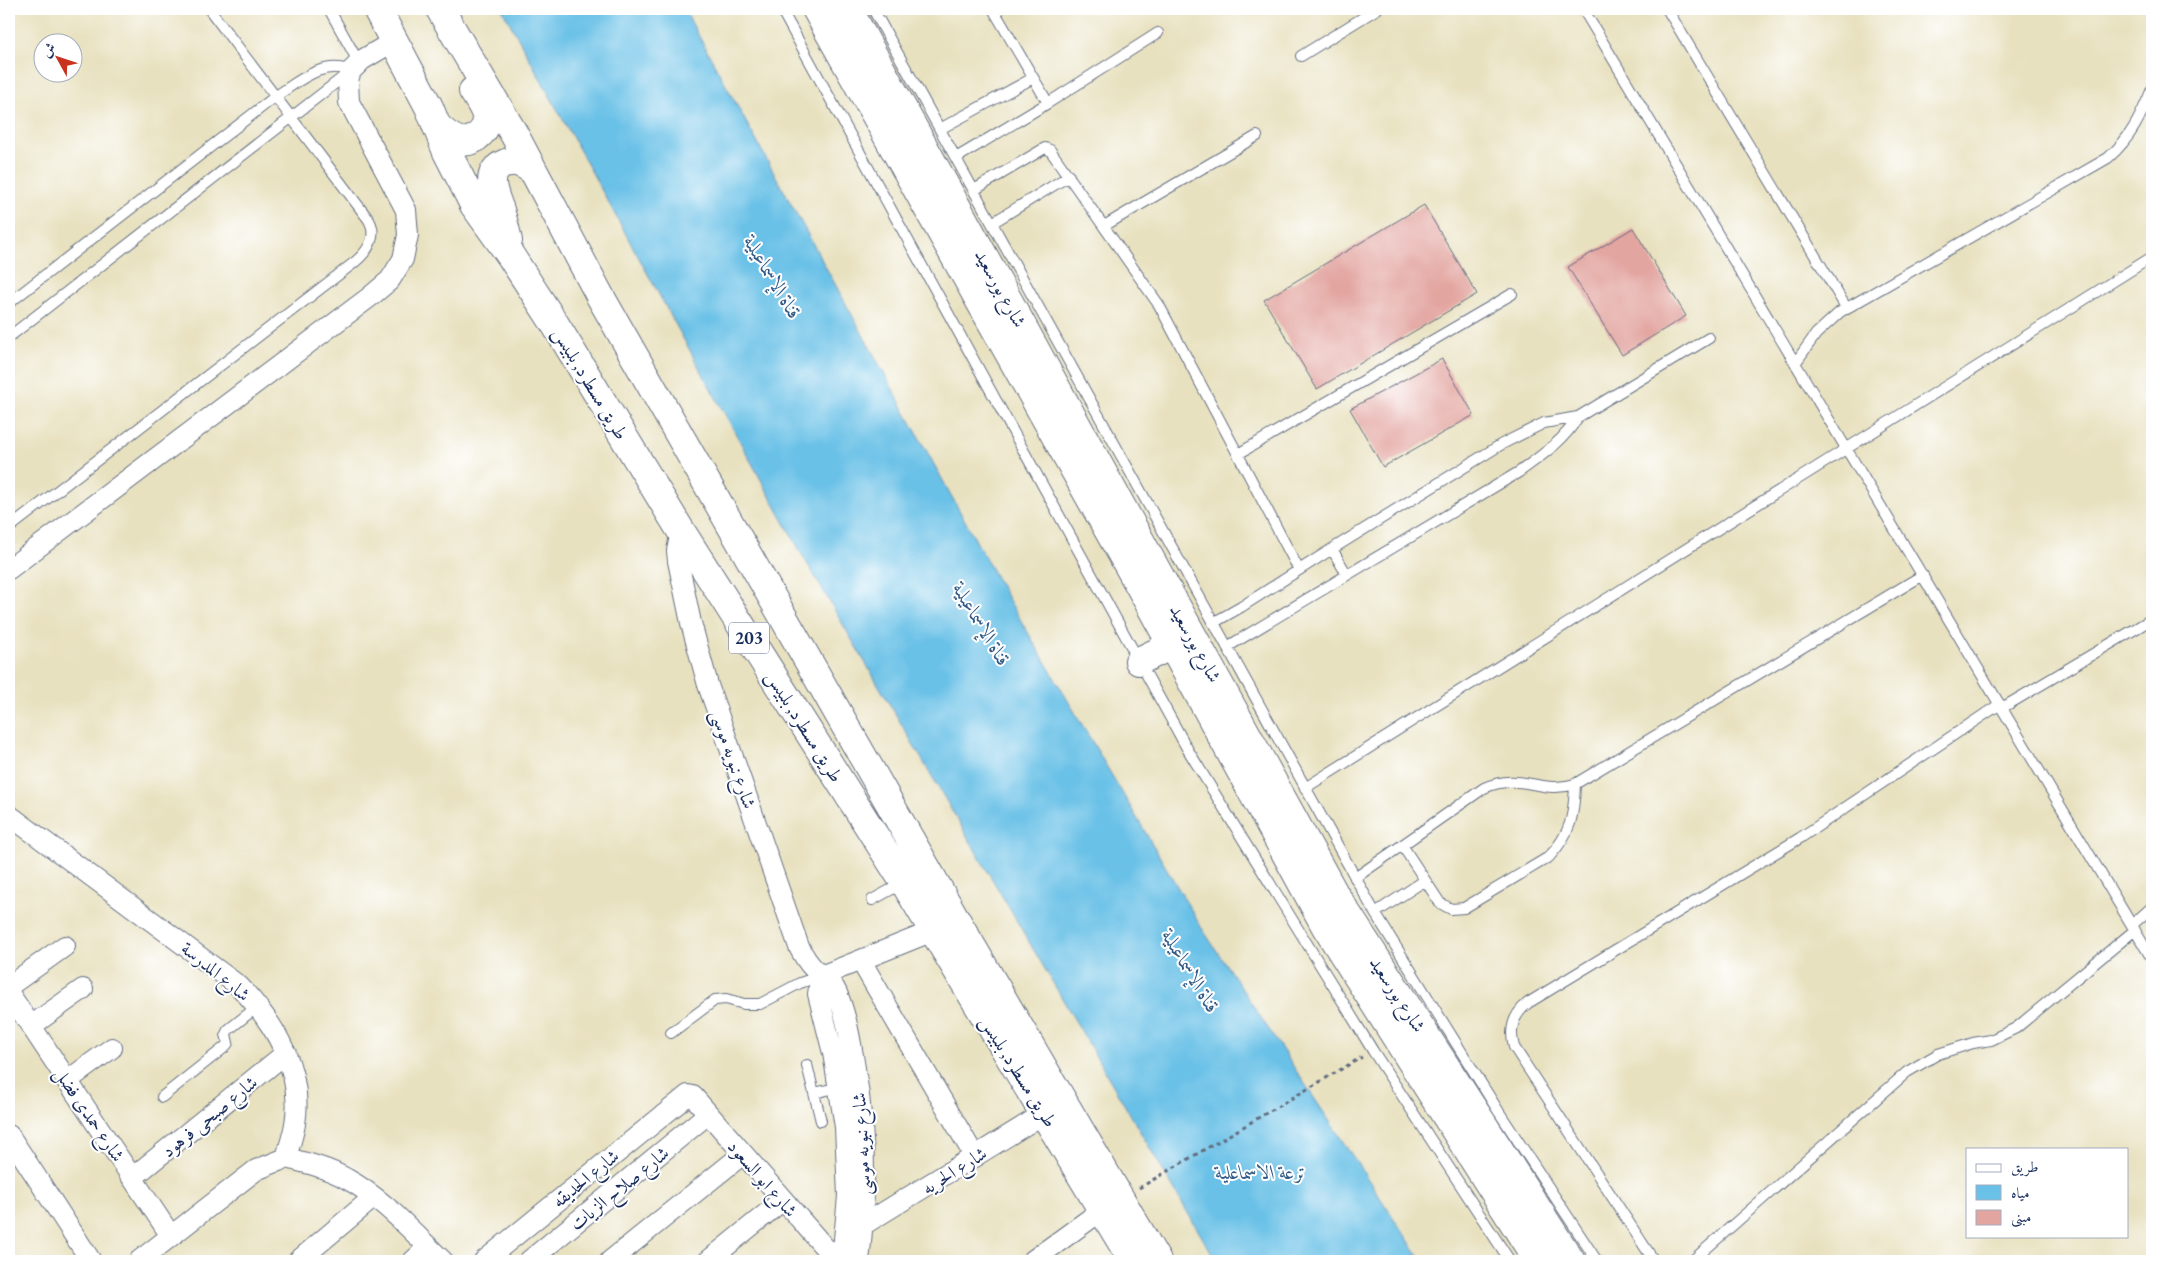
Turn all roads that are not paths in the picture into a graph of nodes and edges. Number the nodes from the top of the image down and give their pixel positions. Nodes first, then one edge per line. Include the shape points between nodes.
1 (209, 9) edge
2 (329, 9) edge
3 (376, 9) edge
4 (440, 9) edge
5 (780, 9) edge
6 (816, 9) edge
7 (848, 9) edge
8 (873, 9) edge
9 (993, 9) edge
10 (1377, 9) edge
11 (1584, 9) edge
12 (1668, 9) edge
13 (1158, 33) dead end
14 (394, 41) junction
15 (458, 41) junction
16 (1301, 56) dead end
17 (355, 67) junction
18 (1033, 78) junction
19 (2152, 89) edge
20 (276, 96) junction
21 (1048, 104) junction
22 (293, 116) junction
23 (436, 125) junction
24 (940, 129) junction
25 (1257, 136) dead end
26 (956, 158) junction
27 (534, 172) junction
28 (1069, 176) junction
29 (974, 190) junction
30 (992, 224) junction
31 (1104, 226) junction
32 (510, 254) junction
33 (2152, 257) edge
34 (1512, 294) dead end
35 (9, 303) edge
36 (1847, 309) junction
37 (9, 337) edge
38 (1709, 338) dead end
39 (1796, 362) junction
40 (1578, 417) junction
41 (1847, 447) junction
42 (1238, 454) junction
43 (9, 528) edge
44 (681, 531) junction
45 (1332, 549) junction
46 (9, 569) edge
47 (1299, 570) junction
48 (1347, 575) junction
49 (1923, 575) junction
50 (2152, 619) edge
51 (1213, 622) junction
52 (1172, 645) junction
53 (1227, 647) junction
54 (1139, 661) junction
55 (2001, 706) junction
56 (1575, 784) junction
57 (1305, 788) junction
58 (9, 815) edge
59 (1402, 846) junction
60 (1355, 878) junction
61 (1424, 881) junction
62 (904, 882) junction
63 (872, 900) dead end
64 (2152, 908) edge
65 (1375, 913) junction
66 (2133, 928) junction
67 (933, 931) junction
68 (65, 946) dead end
69 (2152, 960) edge
70 (861, 961) junction
71 (821, 976) junction
72 (9, 986) edge
73 (83, 989) dead end
74 (9, 993) edge
75 (258, 1006) junction
76 (31, 1026) junction
77 (671, 1033) dead end
78 (112, 1048) dead end
79 (286, 1053) junction
80 (807, 1065) dead end
81 (67, 1080) junction
82 (840, 1087) junction
83 (814, 1092) junction
84 (688, 1095) joint
85 (162, 1097) dead end
86 (1045, 1113) junction
87 (708, 1114) junction
88 (821, 1121) dead end
89 (9, 1135) edge
90 (743, 1154) junction
91 (975, 1157) junction
92 (286, 1158) junction
93 (132, 1178) junction
94 (374, 1197) junction
95 (782, 1200) junction
96 (1102, 1210) junction
97 (863, 1225) junction
98 (171, 1236) junction
99 (428, 1247) junction
100 (836, 1258) edge
101 (91, 1261) edge
102 (140, 1261) edge
103 (298, 1261) edge
104 (413, 1261) edge
105 (443, 1261) edge
106 (484, 1261) edge
107 (529, 1261) edge
108 (610, 1261) edge
109 (708, 1261) edge
110 (1032, 1261) edge
111 (1133, 1261) edge
112 (1157, 1261) edge
113 (1510, 1261) edge
114 (1538, 1261) edge
115 (1572, 1261) edge
116 (1597, 1261) edge
117 (1654, 1261) edge
118 (1692, 1261) edge

1 - 20 lane
2 - 17 lane
3 - 14 main road, طريق مسطرد, بلبيس / 203
4 - 15 main road, طريق مسطرد, بلبيس / 203
5 - 54 lane
6 - 52 main road, شارع بورسعيد
7 - 115 main road, شارع بورسعيد via 1334,893
8 - 24 lane
9 - 18 lane
10 - 16 lane
11 - 39 lane
12 - 36 lane
13 - 21 lane
14 - 17 street
14 - 23 main road, طريق مسطرد, بلبيس / 203
15 - 23 main road via 466,75 487,121 484,130 468,141 450,138
15 - 27 main road, طريق مسطرد, بلبيس / 203
17 - 20 lane via 319,70
17 - 22 lane
17 - 46 street via 348,80 349,102 406,210 408,234 403,259 390,280
18 - 21 lane
18 - 24 lane
19 - 36 lane via 2135,128 2108,158
20 - 22 lane
20 - 35 lane
21 - 26 lane
22 - 37 lane
22 - 43 lane via 369,220 373,236 365,252
23 - 32 main road, طريق مسطرد, بلبيس / 203 via 471,199
24 - 26 lane
25 - 31 lane
26 - 29 lane
27 - 32 main road via 516,161 498,167 493,174 492,193 504,223
27 - 112 main road, طريق مسطرد, بلبيس / 203 via 600,296 955,918
28 - 29 lane via 1045,148
28 - 30 lane
28 - 31 lane
29 - 30 lane
30 - 51 lane
31 - 42 lane via 1159,305
32 - 44 main road, طريق مسطرد, بلبيس / 203
33 - 41 lane
34 - 42 lane
36 - 39 lane via 1821,328
38 - 40 lane
39 - 41 lane
40 - 45 lane via 1544,423 1523,433
40 - 48 lane via 1556,444 1519,472
41 - 49 lane
41 - 57 lane
42 - 47 lane
44 - 62 main road, طريق مسطرد, بلبيس / 203
44 - 71 street, شارع نبويه موسى via 678,561 706,677 799,947
45 - 47 lane
45 - 48 lane
47 - 51 lane
48 - 53 lane
49 - 55 lane
49 - 56 lane
50 - 55 lane
51 - 53 lane
52 - 54 main road
52 - 114 main road, شارع بورسعيد via 1326,927
53 - 57 lane
54 - 113 lane via 1188,750 1373,1051
55 - 66 lane
55 - 117 lane via 1800,838 1528,1004 1516,1015 1512,1031 1514,1047
56 - 59 lane via 1557,788 1520,781 1493,784
56 - 61 lane via 1574,814 1570,826 1565,838 1549,857 1470,906 1458,910 1440,903
57 - 60 lane
58 - 75 street, شارع المدرسة via 239,986
59 - 60 lane
59 - 61 lane
60 - 65 lane
61 - 65 lane
62 - 63 lane
62 - 67 main road, طريق مسطرد, بلبيس / 203
64 - 66 lane
65 - 116 lane
66 - 69 lane
66 - 118 lane via 2016,1028 1991,1040 1938,1054 1907,1072
67 - 70 street
67 - 86 main road, طريق مسطرد, بلبيس / 203
68 - 72 street
70 - 71 street
70 - 91 street
71 - 77 lane via 760,1004 715,1000
71 - 82 street, شارع نبويه موسى via 818,994
71 - 97 street, شارع نبويه موسى via 833,985 837,993 850,1035 860,1098 865,1162
73 - 76 street
74 - 76 street, شارع حمدى فضل
75 - 79 street, شارع المدرسة
75 - 85 lane via 228,1030 225,1047
76 - 81 street, شارع حمدى فضل
78 - 81 street
79 - 92 street, شارع المدرسة via 295,1088 295,1123
79 - 93 street, شارع صبحى فرهود
80 - 83 lane
81 - 93 street, شارع حمدى فضل
82 - 83 lane
82 - 100 street, شارع نبويه موسى via 848,1196
83 - 88 lane
84 - 87 street, شارع ابو السعود via 693,1096
84 - 106 street, شارع الحديقه
86 - 91 street, شارع الحريه
86 - 96 main road, طريق مسطرد, بلبيس / 203
87 - 90 street, شارع ابو السعود
87 - 107 street, شارع صلاح الزيات
89 - 101 street
90 - 95 street, شارع ابو السعود
90 - 108 street
91 - 97 street, شارع الحريه
92 - 94 street via 318,1166 347,1179
92 - 98 street via 256,1170
93 - 98 street, شارع حمدى فضل
94 - 99 street
94 - 103 street
95 - 100 street, شارع ابو السعود
95 - 109 street
96 - 110 street
96 - 111 main road, طريق مسطرد, بلبيس / 203
97 - 100 street, شارع نبويه موسى
98 - 102 street
99 - 104 street
99 - 105 street

